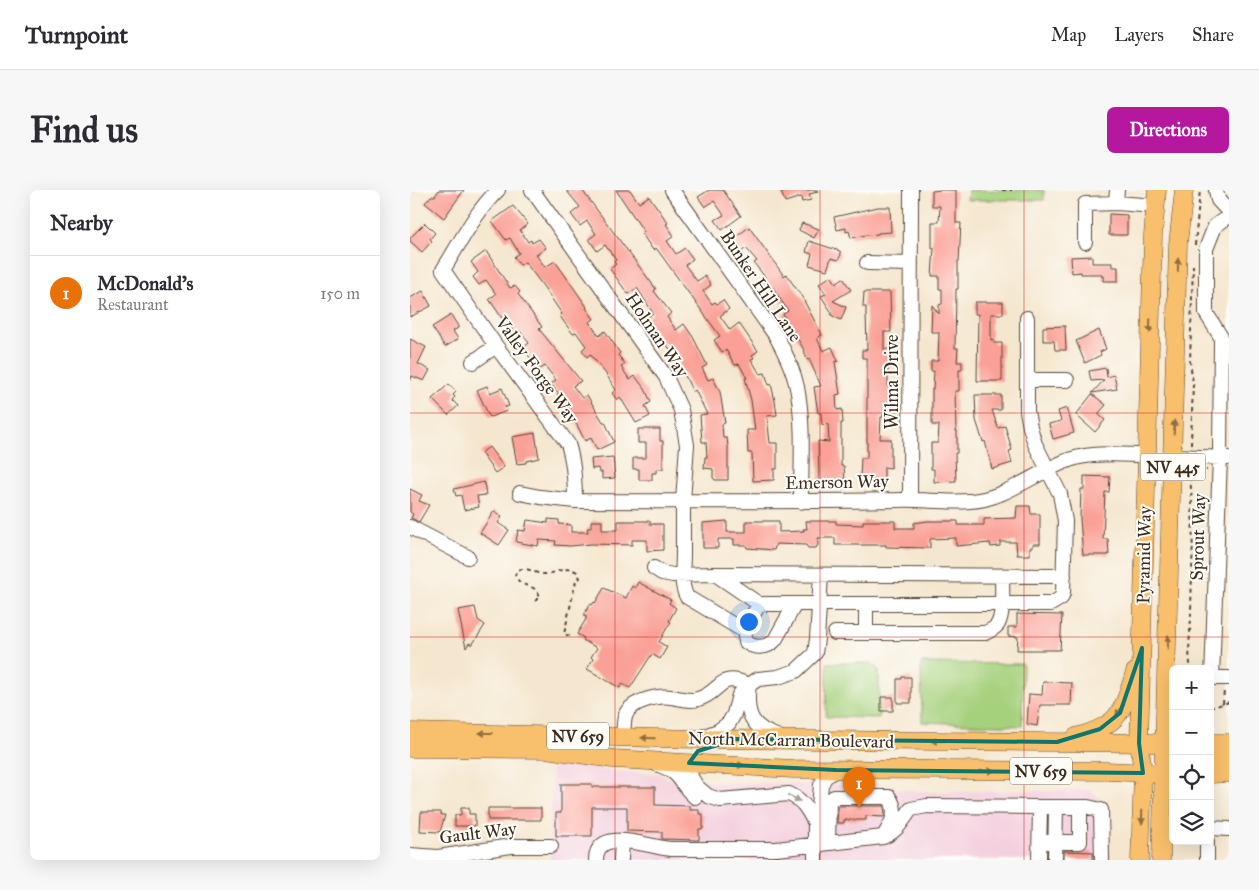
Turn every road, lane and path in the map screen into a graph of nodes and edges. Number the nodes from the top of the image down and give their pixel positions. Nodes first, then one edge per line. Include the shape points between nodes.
1 (498, 190) edge
2 (532, 190) edge
3 (672, 190) edge
4 (911, 190) edge
5 (994, 190) edge
6 (1012, 190) edge
7 (1184, 190) edge
8 (1200, 190) edge
9 (1216, 190) edge
10 (1117, 196) edge
11 (1156, 198) edge
12 (1229, 212) edge
13 (1229, 216) edge
14 (1085, 242) dead end
15 (1194, 252) dead end
16 (1194, 262) dead end
17 (867, 263) dead end
18 (911, 264) junction
19 (1027, 318) dead end
20 (496, 346) junction
21 (473, 362) dead end
22 (1027, 380) junction
23 (1067, 380) dead end
24 (1146, 455) junction
25 (1184, 461) junction
26 (1223, 461) edge
27 (1048, 470) junction
28 (520, 492) dead end
29 (910, 500) junction
30 (575, 501) junction
31 (683, 501) junction
32 (801, 502) junction
33 (410, 527) edge
34 (468, 557) dead end
35 (654, 568) dead end
36 (1222, 570) edge
37 (715, 574) junction
38 (683, 575) junction
39 (821, 575) junction
40 (1002, 576) junction
41 (1064, 576) junction
42 (535, 600) dead end
43 (759, 604) junction
44 (795, 604) junction
45 (820, 604) junction
46 (866, 604) junction
47 (1002, 604) junction
48 (744, 631) junction
49 (835, 633) dead end
50 (866, 633) junction
51 (572, 637) dead end
52 (1142, 648) junction
53 (1191, 665) edge
54 (1222, 678) edge
55 (749, 685) junction
56 (1229, 702) edge
57 (1223, 704) junction
58 (1214, 707) edge
59 (1171, 710) edge
60 (410, 732) edge
61 (623, 737) junction
62 (697, 739) junction
63 (736, 739) junction
64 (786, 740) junction
65 (1056, 742) junction
66 (1139, 743) junction
67 (1169, 743) edge
68 (1214, 743) edge
69 (1229, 743) edge
70 (410, 748) edge
71 (646, 760) junction
72 (1214, 760) edge
73 (1229, 760) edge
74 (689, 763) junction
75 (1169, 769) edge
76 (836, 770) junction
77 (1229, 773) edge
78 (1143, 774) junction
79 (1214, 774) edge
80 (762, 797) junction
81 (1040, 807) junction
82 (1056, 807) junction
83 (1080, 807) junction
84 (815, 823) junction
85 (1214, 828) edge
86 (1229, 829) edge
87 (883, 837) junction
88 (622, 841) junction
89 (1040, 842) junction
90 (1055, 842) junction
91 (821, 844) junction
92 (1207, 845) edge
93 (551, 846) dead end
94 (496, 854) edge
95 (410, 855) edge
96 (596, 860) edge
97 (622, 860) edge
98 (816, 860) edge
99 (1040, 860) edge
100 (1055, 860) edge
101 (1102, 860) edge
102 (1140, 860) edge
103 (1161, 860) edge
104 (1207, 860) edge

1 - 20 street, Valley Forge Way via 479,213 444,270
2 - 31 street, Holman Way via 674,393 685,427 687,446
3 - 32 street, Bunker Hill Lane via 786,354 801,412
4 - 18 street, Wilma Drive
5 - 6 path
25 -> 7 main road, Pyramid Way / NV 445 via 1178,244
8 - 15 path
9 - 12 street via 1218,200
10 - 11 street
10 - 14 street via 1085,204
11 -> 24 main road, Pyramid Way / NV 445
13 - 26 street, Sprout Way via 1216,226 1206,249 1206,313 1221,337
16 - 25 path via 1190,362 1193,412
17 - 18 street
18 - 29 street, Wilma Drive
19 - 22 street
20 - 21 street
20 - 30 street, Valley Forge Way via 568,444 574,468
22 - 23 street
22 - 27 street via 1030,427
24 - 27 street, Emerson Way via 1079,457
24 - 52 main road, Pyramid Way / NV 445
25 - 26 street
25 - 26 path
25 - 53 path via 1192,492
59 -> 25 main road, Pyramid Way / NV 445
26 - 36 street, Sprout Way
27 - 29 street, Emerson Way via 985,499
27 - 41 street via 1063,507
28 - 30 street, Emerson Way via 540,498
29 - 32 street, Emerson Way
30 - 31 street, Emerson Way
31 - 32 street, Emerson Way
31 - 38 street, Holman Way
33 - 34 street
35 - 38 street via 668,574
36 - 54 street, Sprout Way
37 - 38 street
37 - 39 street
37 - 43 street
38 - 48 street, Holman Way via 687,598
39 - 40 street
39 - 45 street
40 - 41 street
40 - 47 street
41 - 47 street via 1063,593 1058,601 1051,604
42 - 51 path via 540,593 517,580 518,570 527,568 546,574 566,568 577,572 580,578 576,581 564,634
43 - 44 street
43 - 48 street
44 - 45 street
44 - 48 street via 771,644 750,646
45 - 46 street
45 - 55 street via 815,654 796,671 758,679
46 - 47 street
46 - 50 street
47 - 50 street via 997,625 984,633
49 - 50 street
52 -> 65 main road via 1120,713 1100,729
52 - 66 main road, Pyramid Way / NV 445
54 - 57 path
55 - 61 street via 730,679 696,700 670,696 637,704 624,717
55 - 62 street via 739,695 729,722 718,731
55 - 64 street via 747,709 753,721 759,729
56 - 57 path
57 - 58 path
61 -> 60 main road, North McCarran Boulevard / NV 659
62 -> 61 main road, North McCarran Boulevard / NV 659
62 - 63 main road, North McCarran Boulevard / NV 659
63 - 64 main road, North McCarran Boulevard / NV 659
63 - 74 main road via 692,754
65 -> 64 main road, North McCarran Boulevard / NV 659
65 - 66 main road, North McCarran Boulevard / NV 659
66 - 67 main road, North McCarran Boulevard / NV 659
66 - 78 main road, Pyramid Way / NV 445
68 - 69 main road
70 - 71 main road, North McCarran Boulevard / NV 659 via 546,749 604,758
71 - 74 main road, North McCarran Boulevard / NV 659
71 - 80 street via 669,768 690,793 712,806 724,808 753,804
72 - 73 main road
74 -> 76 main road, North McCarran Boulevard / NV 659
74 - 80 street via 697,787 708,796 720,800
75 - 78 main road, North McCarran Boulevard / NV 659
75 - 103 main road, Pyramid Way / NV 445
76 -> 78 main road, North McCarran Boulevard / NV 659 via 1106,771
76 - 84 street via 825,777 821,785
77 - 79 main road
78 -> 102 main road, Pyramid Way / NV 445
80 -> 84 street via 788,794 797,798
81 - 82 street
81 - 87 street via 918,807 911,809 892,834
81 - 89 street
82 - 83 street
82 - 90 street
83 - 90 street via 1080,847
83 - 101 street via 1101,810
84 - 91 street
85 - 86 street
87 - 91 street
87 - 91 street via 894,814 894,804 889,797 834,797 829,801
88 - 91 street via 639,842 659,849 776,849
88 - 96 street via 604,843 599,847
88 - 97 street
89 - 90 street
89 - 99 street
90 - 100 street
91 - 98 street
92 - 104 street
93 - 94 street, Gault Way
94 - 95 street, Gault Way

